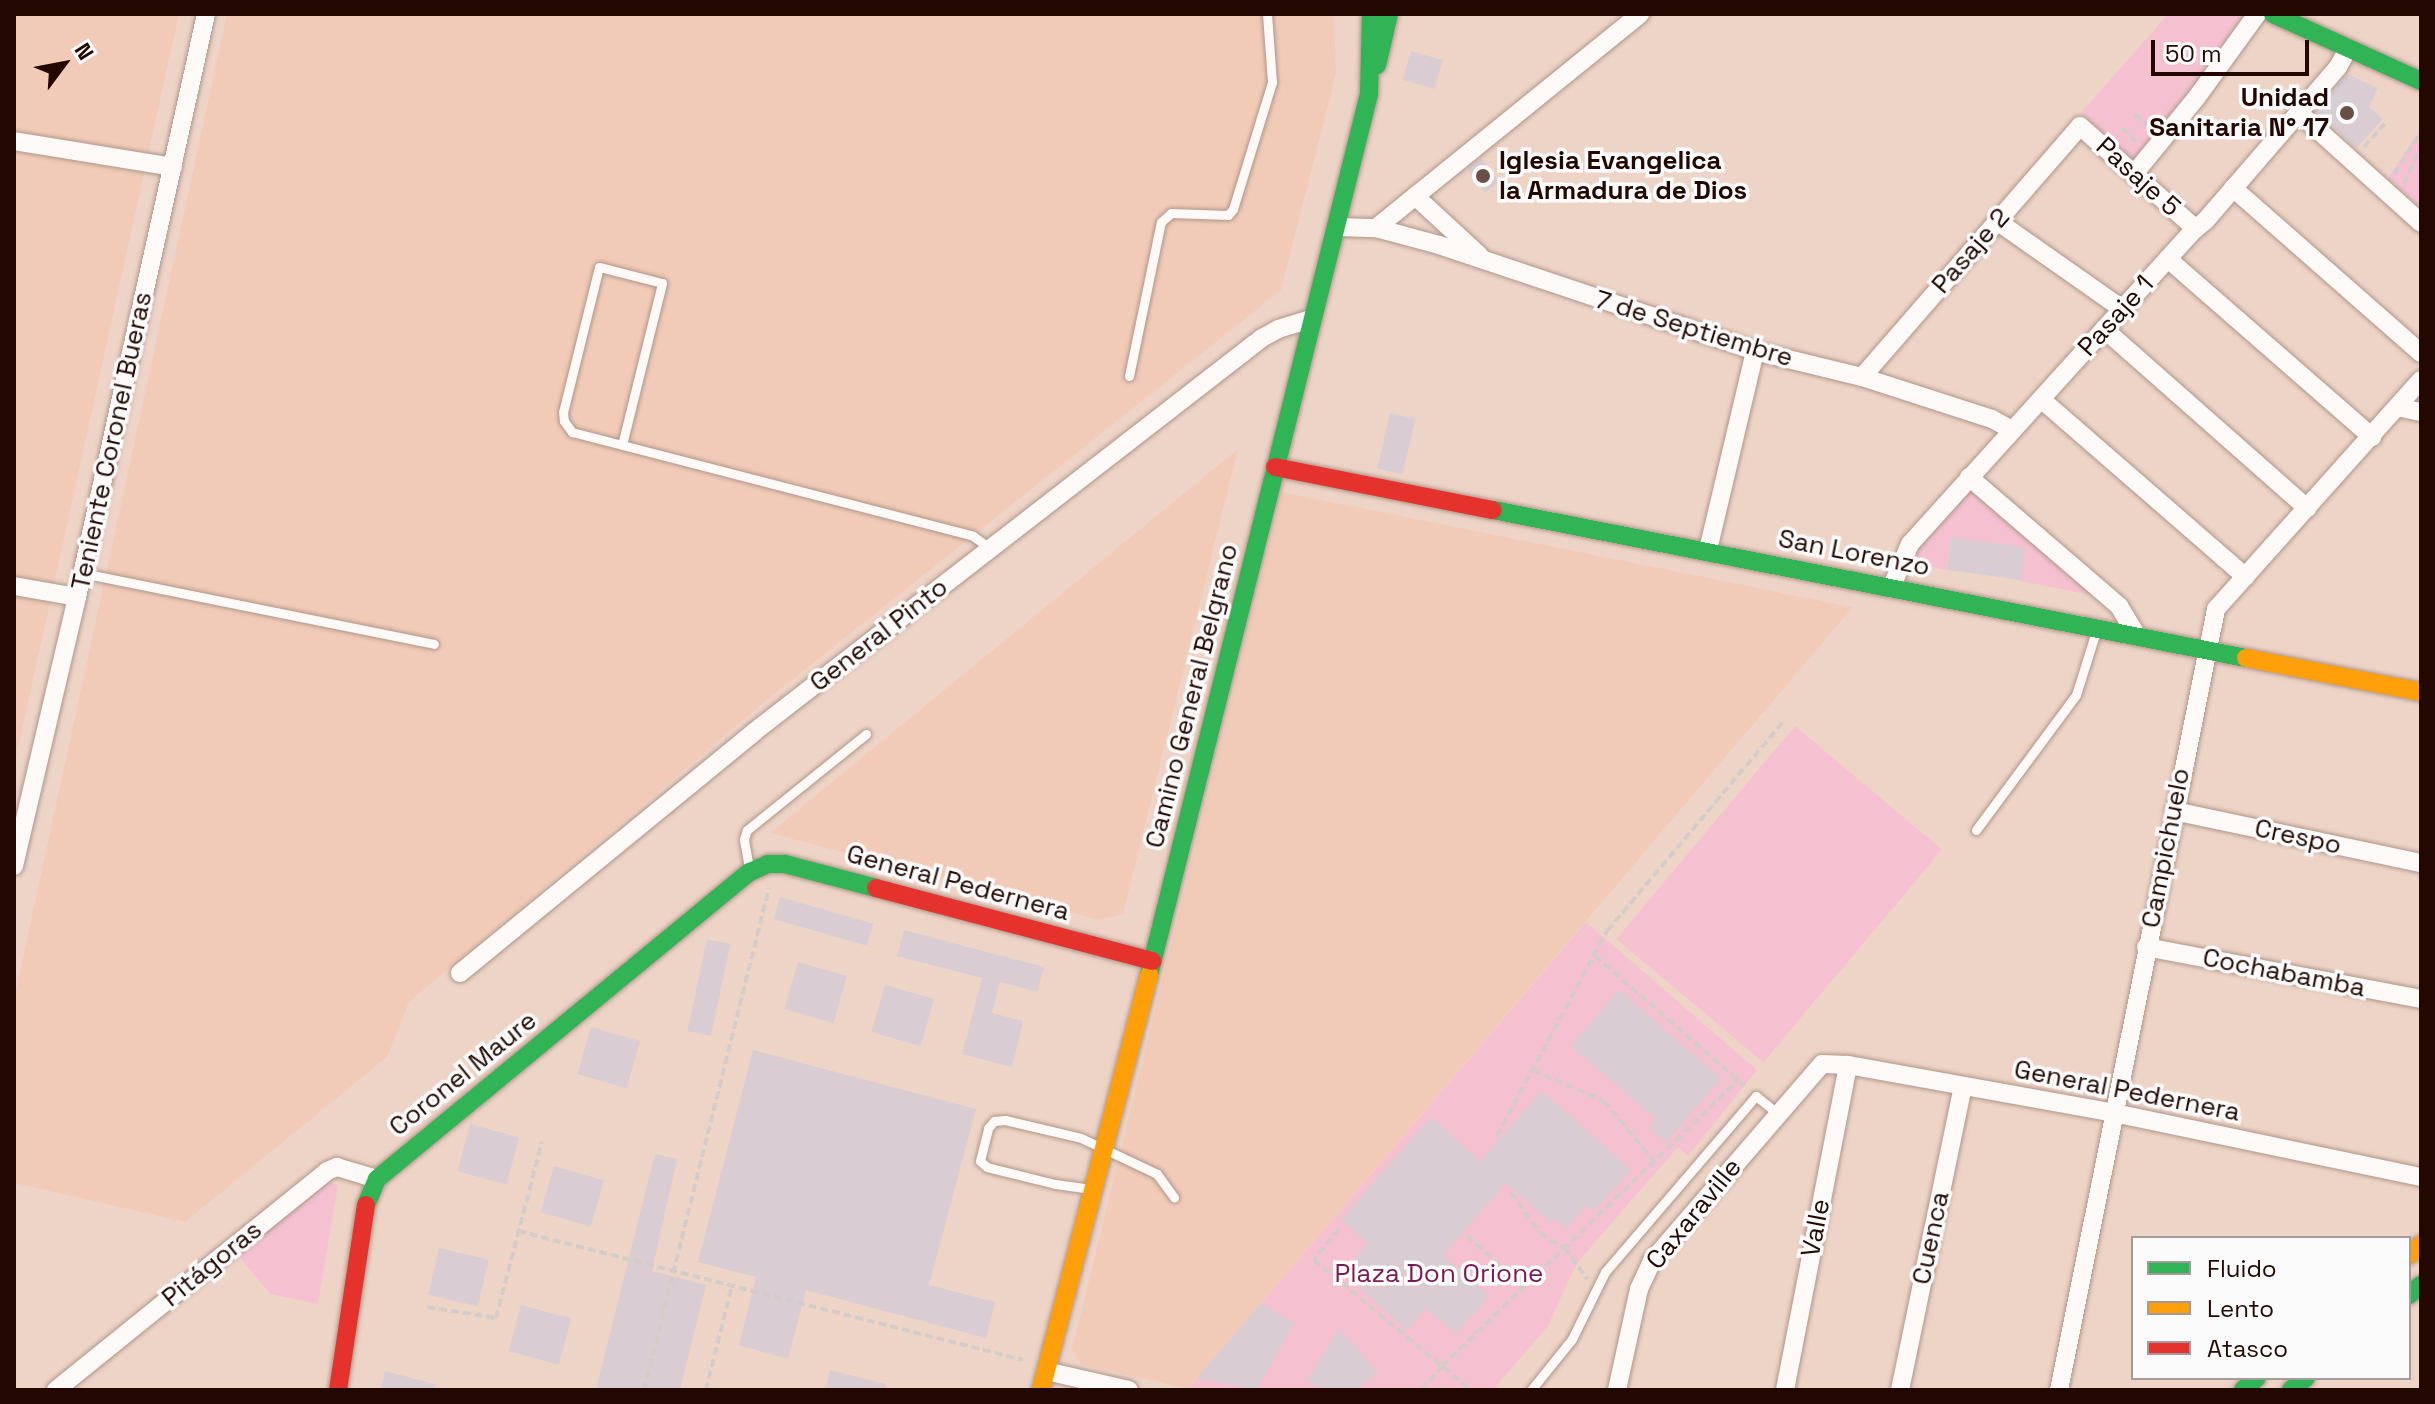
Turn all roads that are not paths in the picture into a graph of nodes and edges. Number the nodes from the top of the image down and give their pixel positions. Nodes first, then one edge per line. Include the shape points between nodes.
1 (206, 14) edge
2 (1267, 14) edge
3 (1371, 14) edge
4 (1389, 14) edge
5 (1640, 14) edge
6 (2257, 14) edge
7 (2273, 14) edge
8 (2348, 49) junction
9 (2421, 80) edge
10 (1369, 94) junction
11 (2299, 113) junction
12 (2080, 126) joint
13 (14, 141) edge
14 (173, 167) junction
15 (2134, 174) junction
16 (2233, 188) junction
17 (1415, 196) junction
18 (1997, 221) junction
19 (2421, 223) edge
20 (1338, 227) junction
21 (1376, 228) junction
22 (2195, 228) junction
23 (2168, 259) junction
24 (1485, 261) junction
25 (2122, 309) junction
26 (1311, 319) junction
27 (2104, 329) junction
28 (1755, 351) junction
29 (2421, 353) edge
30 (1129, 376) dead end
31 (1862, 377) junction
32 (2421, 380) edge
33 (2041, 399) junction
34 (2397, 407) junction
35 (2421, 412) edge
36 (2012, 430) junction
37 (2372, 437) junction
38 (622, 445) junction
39 (1275, 467) junction
40 (1969, 477) junction
41 (2307, 508) junction
42 (991, 549) junction
43 (1708, 550) junction
44 (82, 573) junction
45 (2246, 577) junction
46 (14, 586) edge
47 (1891, 588) junction
48 (77, 597) junction
49 (2097, 628) junction
50 (2137, 636) junction
51 (434, 644) dead end
52 (2205, 650) junction
53 (2421, 692) edge
54 (866, 734) dead end
55 (2174, 811) junction
56 (1976, 830) dead end
57 (2421, 863) edge
58 (14, 866) edge
59 (750, 872) junction
60 (2146, 947) junction
61 (1153, 961) junction
62 (460, 973) dead end
63 (2421, 999) edge
64 (1822, 1064) joint
65 (1848, 1065) junction
66 (1963, 1086) junction
67 (1777, 1113) junction
68 (2114, 1113) junction
69 (1103, 1151) junction
70 (2421, 1177) edge
71 (377, 1179) junction
72 (1094, 1189) junction
73 (1174, 1197) dead end
74 (1046, 1371) junction
75 (56, 1390) edge
76 (338, 1390) edge
77 (1041, 1390) edge
78 (1129, 1390) edge
79 (1531, 1390) edge
80 (1617, 1390) edge
81 (1785, 1390) edge
82 (1900, 1390) edge
83 (2059, 1390) edge

1 - 14 street, Teniente Coronel Bueras
2 - 30 lane via 1272,82 1233,209 1228,215 1171,213 1161,222
3 - 10 street
4 - 10 street, Camino General Belgrano
5 - 17 street
6 - 15 street
7 - 8 street
8 - 9 street
8 - 11 street, Pasaje 1
10 - 20 street, Camino General Belgrano
11 - 16 street, Pasaje 1
11 - 19 street
12 - 15 street, Pasaje 5
12 - 18 street, Pasaje 2
13 - 14 street
14 - 44 street, Teniente Coronel Bueras
15 - 22 street, Pasaje 5
16 - 22 street, Pasaje 1
16 - 29 street
17 - 21 street
17 - 24 street
18 - 25 street
18 - 31 street, Pasaje 2
20 - 21 street
20 - 26 street, Camino General Belgrano
21 - 24 street, 7 de Septiembre
22 - 23 street, Pasaje 1
23 - 25 street, Pasaje 1
23 - 37 street
24 - 28 street, 7 de Septiembre
25 - 27 street, Pasaje 1
26 - 39 street, Camino General Belgrano
26 - 42 street, General Pinto via 1262,338
27 - 33 street, Pasaje 1
27 - 41 street
28 - 31 street, 7 de Septiembre
28 - 43 street
31 - 36 street, 7 de Septiembre
32 - 34 street, Campichuelo
33 - 36 street, Pasaje 1
33 - 45 street
34 - 35 street
34 - 37 street, Campichuelo
36 - 40 street, Pasaje 1
37 - 41 street, Campichuelo
38 - 38 lane via 572,432 564,421 599,267 662,283
38 - 42 lane via 973,536
39 - 43 street, San Lorenzo
39 - 61 street, Camino General Belgrano
40 - 47 street, Pasaje 1 via 1910,544
40 - 50 street via 2119,606
41 - 45 street, Campichuelo
42 - 62 street, General Pinto via 754,732
43 - 47 street, San Lorenzo
44 - 48 street, Teniente Coronel Bueras
44 - 51 lane
45 - 52 street, Campichuelo via 2216,609
46 - 48 street
47 - 49 street, San Lorenzo
48 - 58 street, Teniente Coronel Bueras
49 - 50 street, San Lorenzo
49 - 56 lane via 2076,695
50 - 52 street, San Lorenzo
52 - 53 street, San Lorenzo
52 - 55 street, Campichuelo
54 - 59 lane via 747,830
55 - 57 street, Crespo
55 - 60 street, Campichuelo
59 - 61 street, General Pedernera via 785,864
59 - 71 street, Coronel Maure
60 - 63 street, Cochabamba
60 - 68 street, Campichuelo
61 - 69 street, Camino General Belgrano
64 - 65 street, General Pedernera
64 - 67 street, Caxaraville
65 - 66 street, General Pedernera
65 - 81 street, Valle
66 - 68 street, General Pedernera
66 - 82 street, Cuenca
67 - 79 lane via 1756,1096 1605,1272 1564,1352
67 - 80 street, Caxaraville via 1652,1261 1639,1289
68 - 70 street, General Pedernera
68 - 83 street, Campichuelo
69 - 72 street, Camino General Belgrano
69 - 72 lane via 1081,1138 994,1121 980,1161 1055,1184
69 - 73 lane via 1157,1174
71 - 75 street, Pitágoras via 337,1167 327,1171
71 - 76 street via 367,1197
72 - 74 street, Camino General Belgrano
74 - 77 street, Camino General Belgrano
74 - 78 street

